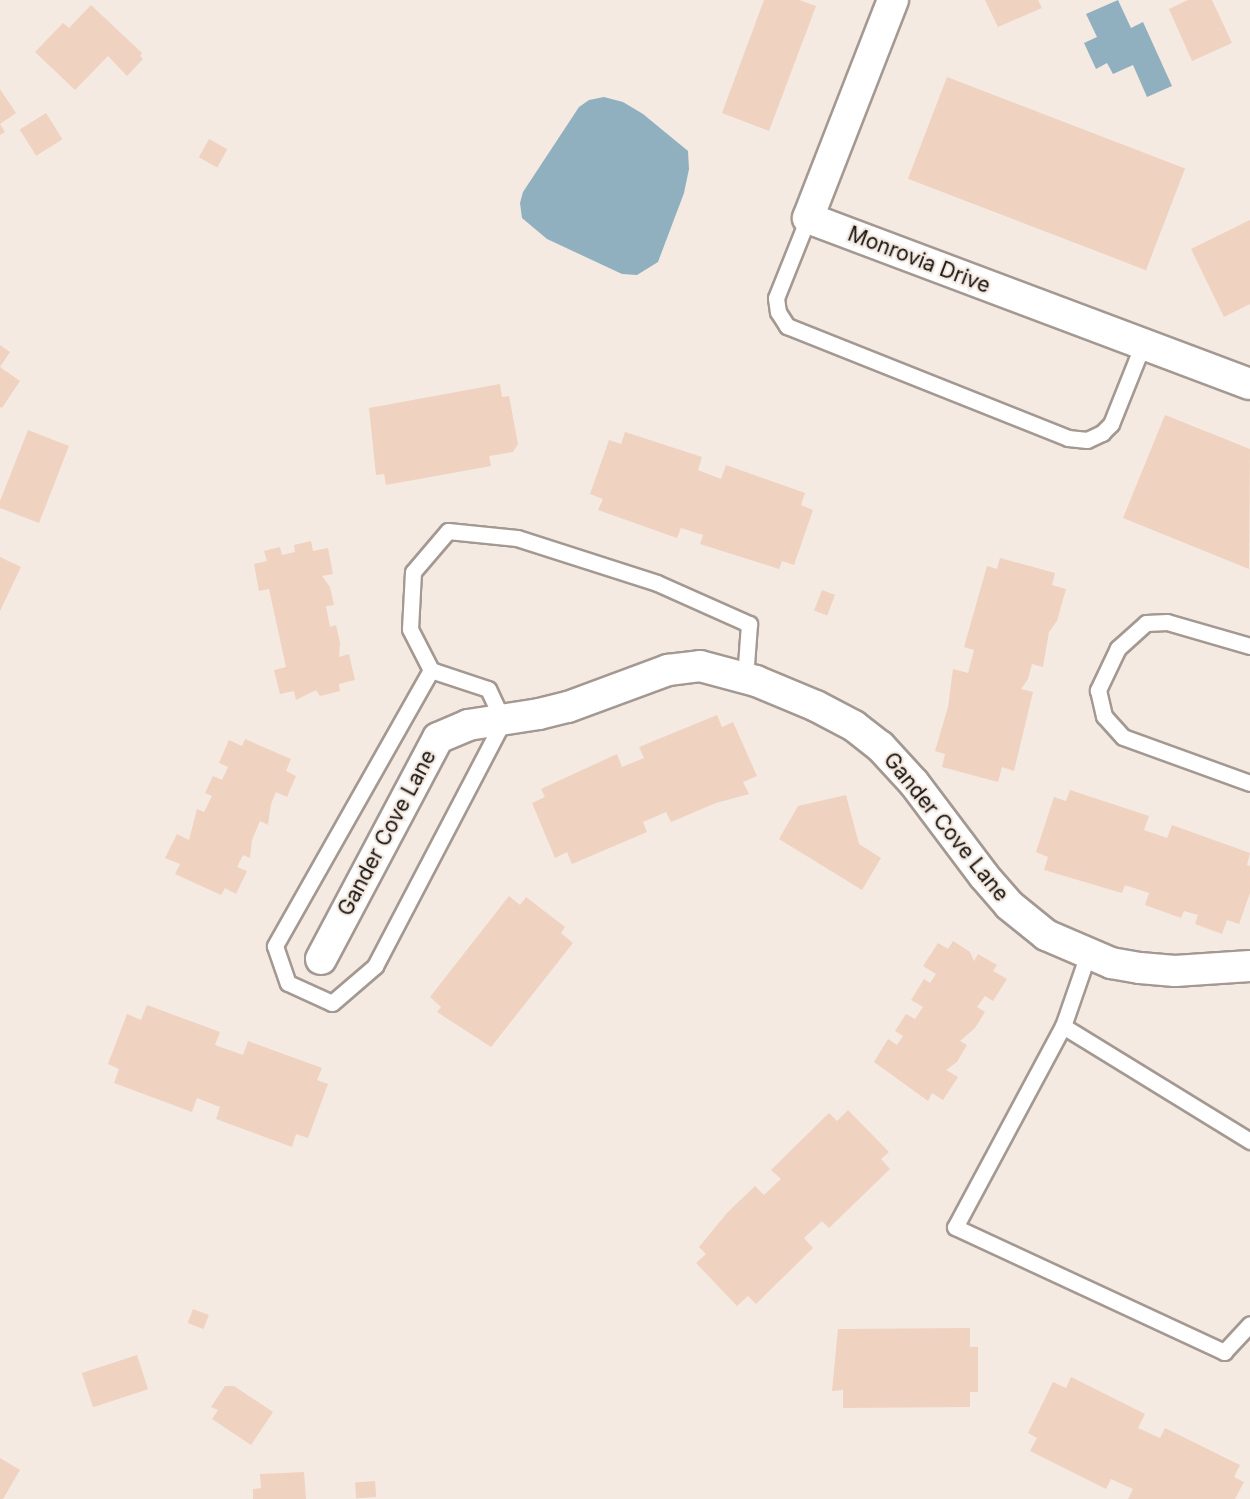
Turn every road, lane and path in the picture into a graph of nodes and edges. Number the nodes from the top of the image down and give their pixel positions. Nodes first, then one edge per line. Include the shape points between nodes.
1 (893, 0) edge
2 (808, 218) junction
3 (1143, 344) junction
4 (1250, 384) edge
5 (1250, 646) edge
6 (431, 670) junction
7 (745, 678) junction
8 (503, 721) junction
9 (1250, 783) edge
10 (1088, 954) junction
11 (321, 959) dead end
12 (1250, 966) edge
13 (1063, 1026) junction
14 (1250, 1142) edge
15 (1250, 1324) edge

1 - 2 street
2 - 3 street, Monrovia Drive
2 - 3 lane via 776,298 778,312 787,326 1068,438 1087,440 1111,424
3 - 4 street, Monrovia Drive
5 - 9 lane via 1167,622 1146,623 1118,648 1098,690 1104,716 1123,737
6 - 7 lane via 410,629 413,572 448,531 517,538 657,583 749,624
6 - 8 lane via 488,689
6 - 8 lane via 275,946 288,983 332,1003 375,966
7 - 8 street, Gander Cove Lane via 700,666 668,670 568,707
7 - 10 street, Gander Cove Lane via 816,706 854,726 880,746 914,783 1009,905 1046,934
8 - 11 street, Gander Cove Lane via 468,725 438,738
10 - 12 street, Gander Cove Lane via 1111,963 1175,971
10 - 13 lane
13 - 14 lane
13 - 15 lane via 955,1227 1224,1352

